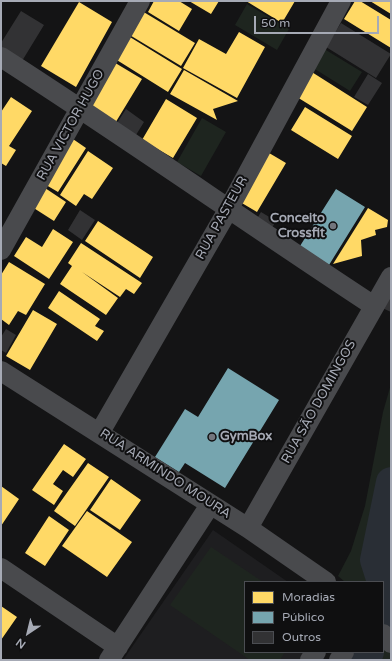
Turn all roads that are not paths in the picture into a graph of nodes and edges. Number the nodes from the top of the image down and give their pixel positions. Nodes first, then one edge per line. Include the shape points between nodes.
1 (140, 1) edge
2 (341, 1) edge
3 (1, 57) edge
4 (80, 108) junction
5 (228, 210) junction
6 (1, 250) edge
7 (391, 277) edge
8 (374, 306) junction
9 (1, 371) edge
10 (100, 432) junction
11 (210, 505) junction
12 (248, 528) junction
13 (1, 568) edge
14 (325, 581) edge
15 (114, 653) edge

1 - 4 street, RUA VICTOR HUGO
2 - 5 street, RUA PASTEUR
3 - 4 street
4 - 5 street
4 - 6 street, RUA VICTOR HUGO
5 - 8 street
5 - 10 street, RUA PASTEUR
7 - 8 street, RUA SÃO DOMINGOS
8 - 12 street, RUA SÃO DOMINGOS
9 - 10 street, RUA ARMINDO MOURA
10 - 11 street, RUA ARMINDO MOURA
11 - 12 street, RUA ARMINDO MOURA
11 - 15 street
12 - 14 street, RUA ARMINDO MOURA
13 - 15 street

